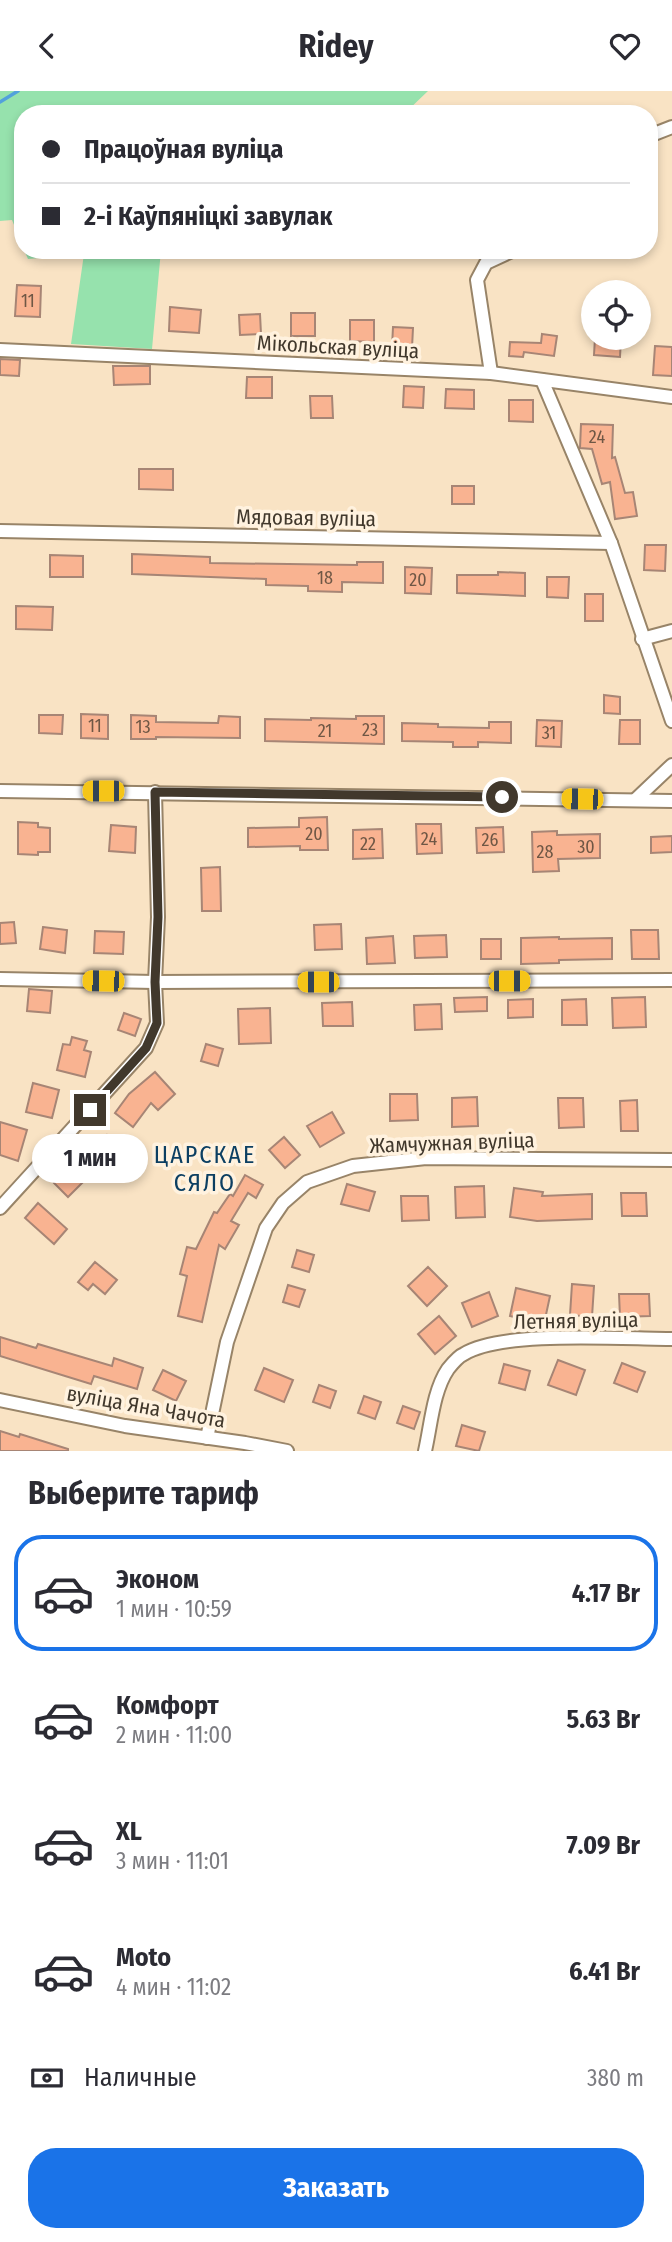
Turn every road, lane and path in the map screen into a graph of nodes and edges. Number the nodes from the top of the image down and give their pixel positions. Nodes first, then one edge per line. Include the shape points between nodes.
1 (495, 259) edge
2 (0, 350) edge
3 (491, 373) junction
4 (542, 380) junction
5 (672, 397) edge
6 (0, 531) edge
7 (611, 543) junction
8 (672, 631) edge
9 (642, 639) junction
10 (672, 721) edge
11 (672, 765) edge
12 (0, 791) edge
13 (155, 792) junction
14 (635, 800) junction
15 (672, 801) edge
16 (0, 979) edge
17 (672, 980) edge
18 (155, 982) junction
19 (672, 1160) edge
20 (0, 1208) edge
21 (672, 1339) edge
22 (0, 1400) edge
23 (207, 1438) junction
24 (244, 1447) edge
25 (287, 1451) edge
26 (425, 1451) edge

1 - 3 street via 486,263 477,280
2 - 3 street, Мікольская вуліца
3 - 4 street, Мікольская вуліца
4 - 5 street, Мікольская вуліца
4 - 7 street
6 - 7 street, Мядовая вуліца
7 - 9 street
8 - 9 street
9 - 10 street
11 - 14 street
12 - 13 street
13 - 14 street
13 - 18 street
14 - 15 street
16 - 18 street
17 - 18 street
18 - 20 street via 157,1023 146,1048
19 - 23 street, Жамчужная вуліца via 426,1159 353,1166 307,1182 283,1203 266,1228 227,1342
21 - 26 street, Летняя вуліца via 521,1339 464,1353 449,1368 439,1389
22 - 23 street, вуліца Яна Чачота
23 - 24 street, вуліца Яна Чачота
24 - 25 street, вуліца Яна Чачота

